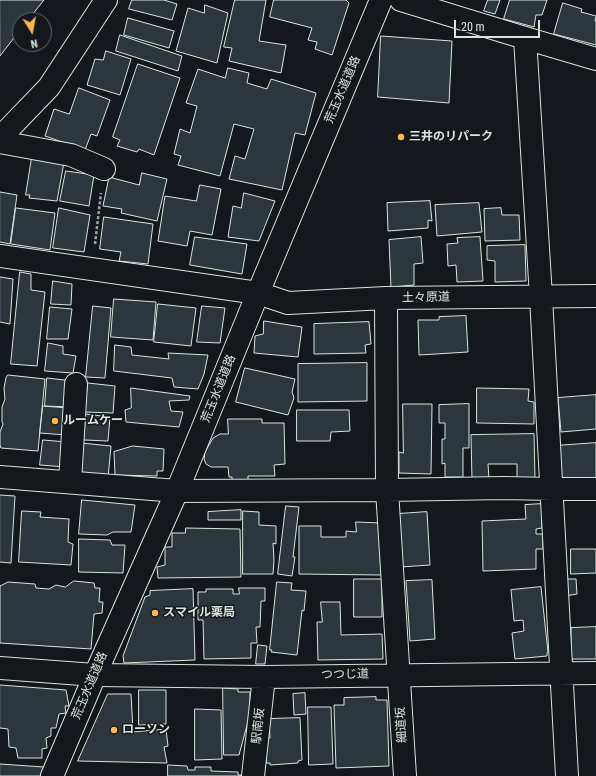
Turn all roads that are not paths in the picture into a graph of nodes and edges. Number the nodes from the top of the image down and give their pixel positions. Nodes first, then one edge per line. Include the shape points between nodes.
1 (106, 0) edge
2 (381, 0) edge
3 (401, 0) edge
4 (525, 38) junction
5 (596, 59) edge
6 (0, 138) edge
7 (0, 142) edge
8 (104, 169) road end
9 (0, 256) edge
10 (258, 293) junction
11 (596, 296) edge
12 (541, 297) junction
13 (386, 298) junction
14 (76, 384) dead end
15 (0, 477) edge
16 (70, 482) junction
17 (551, 489) junction
18 (596, 489) edge
19 (387, 490) junction
20 (177, 491) junction
21 (0, 668) edge
22 (561, 673) junction
23 (596, 673) edge
24 (95, 674) junction
25 (399, 675) junction
26 (264, 677) junction
27 (52, 776) edge
28 (253, 776) edge
29 (405, 776) edge
30 (567, 776) edge

1 - 6 street via 49,86
2 - 10 street, 荒玉水道道路
3 - 4 street
4 - 5 street
4 - 12 street
7 - 8 street via 71,155
9 - 10 street, 土々原道
10 - 13 street, 土々原道 via 288,302
10 - 20 street, 荒玉水道道路
11 - 12 street, 土々原道
12 - 13 street, 土々原道
12 - 17 street
13 - 19 street, 細道坂
14 - 16 street
15 - 16 street
16 - 20 street
17 - 18 street
17 - 19 street
17 - 22 street
19 - 20 street
19 - 25 street, 細道坂
20 - 24 street, 荒玉水道道路
21 - 24 street, つつじ道
22 - 23 street, つつじ道
22 - 25 street, つつじ道
22 - 30 street
24 - 26 street, つつじ道
24 - 27 street, 荒玉水道道路
25 - 26 street, つつじ道
25 - 29 street, 細道坂
26 - 28 street, 駅南坂

